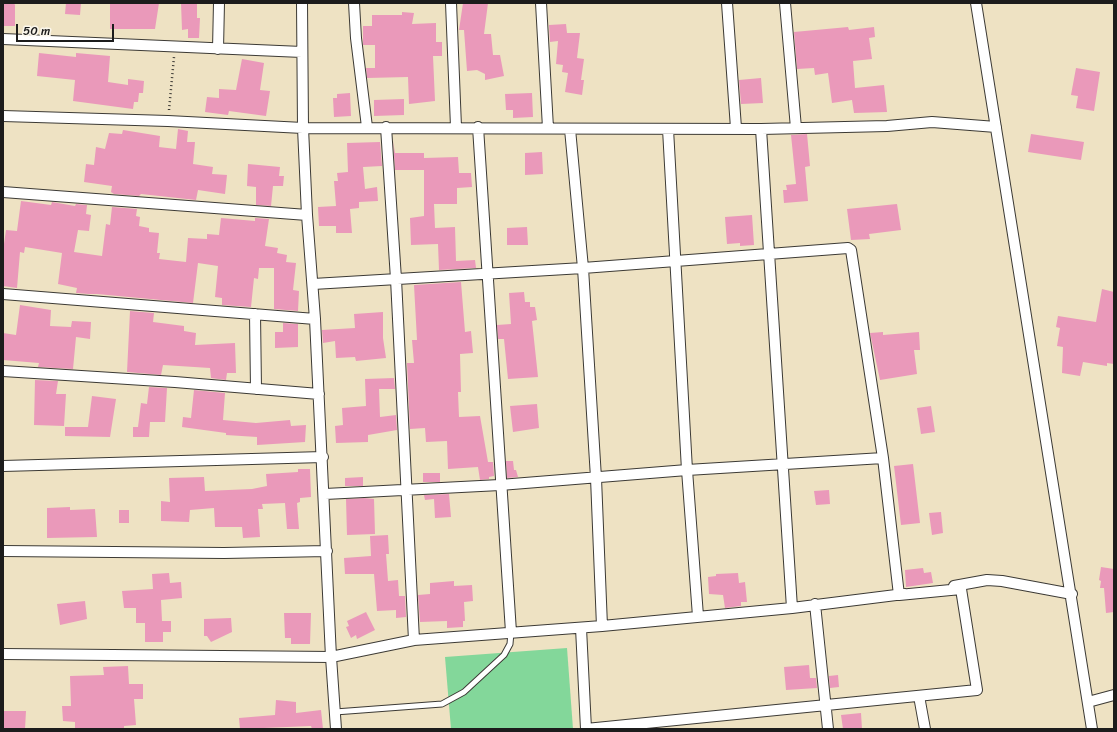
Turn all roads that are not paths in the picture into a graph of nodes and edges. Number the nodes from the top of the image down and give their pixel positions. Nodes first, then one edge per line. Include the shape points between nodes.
1 (219, 3) edge
2 (302, 3) edge
3 (354, 3) edge
4 (451, 3) edge
5 (541, 3) edge
6 (727, 3) edge
7 (785, 3) edge
8 (976, 3) edge
9 (3, 39) edge
10 (218, 49) junction
11 (302, 52) junction
12 (3, 116) edge
13 (456, 127) junction
14 (478, 127) junction
15 (996, 127) junction
16 (303, 128) junction
17 (367, 128) junction
18 (386, 128) junction
19 (548, 128) junction
20 (736, 128) junction
21 (796, 128) junction
22 (570, 129) junction
23 (668, 129) junction
24 (761, 129) junction
25 (3, 192) edge
26 (307, 215) junction
27 (770, 254) junction
28 (676, 262) junction
29 (584, 268) junction
30 (488, 274) junction
31 (396, 279) junction
32 (313, 284) junction
33 (3, 294) edge
34 (256, 314) junction
35 (315, 319) junction
36 (3, 371) edge
37 (256, 389) junction
38 (319, 394) junction
39 (323, 457) junction
40 (883, 458) junction
41 (782, 464) junction
42 (3, 466) edge
43 (687, 470) junction
44 (596, 478) junction
45 (500, 486) junction
46 (406, 489) junction
47 (325, 494) junction
48 (3, 551) edge
49 (327, 551) junction
50 (1072, 594) junction
51 (899, 595) junction
52 (815, 604) junction
53 (792, 608) junction
54 (698, 616) junction
55 (602, 626) junction
56 (581, 628) junction
57 (511, 632) junction
58 (414, 640) junction
59 (3, 654) edge
60 (331, 657) junction
61 (1114, 695) edge
62 (918, 696) junction
63 (1088, 702) junction
64 (827, 706) junction
65 (335, 712) junction
66 (336, 729) edge
67 (586, 729) edge
68 (828, 729) edge
69 (925, 729) edge
70 (1092, 729) edge

1 - 10 street
2 - 11 street
3 - 17 street
4 - 13 street
5 - 19 street
6 - 20 street
7 - 21 street
8 - 15 street
9 - 10 street
10 - 11 street
11 - 16 street
12 - 16 street
13 - 14 street
13 - 18 street
14 - 19 street
14 - 30 street
15 - 21 street via 932,122 887,126
15 - 50 street
16 - 17 street
16 - 26 street
17 - 18 street
18 - 31 street
19 - 22 street
20 - 23 street
20 - 24 street
21 - 24 street
22 - 23 street
22 - 29 street
23 - 28 street
24 - 27 street
25 - 26 street
26 - 32 street
27 - 28 street
27 - 40 street via 848,248 852,250
27 - 41 street
28 - 29 street
28 - 43 street
29 - 30 street
29 - 44 street
30 - 31 street
30 - 45 street
31 - 32 street
31 - 46 street
32 - 35 street
33 - 34 street
34 - 35 street
34 - 37 street
35 - 38 street
36 - 37 street
37 - 38 street
38 - 39 street
39 - 42 street
39 - 47 street
40 - 41 street
40 - 51 street
41 - 43 street
41 - 53 street
43 - 44 street
43 - 54 street
44 - 45 street
44 - 55 street
45 - 46 street
45 - 57 street
46 - 47 street
46 - 58 street
47 - 49 street
48 - 49 street
49 - 60 street
50 - 51 street via 987,580
50 - 63 street
51 - 52 street
51 - 62 street via 961,589 977,690
52 - 53 street
52 - 64 street
53 - 54 street
54 - 55 street
55 - 56 street
56 - 57 street
56 - 67 street
57 - 58 street
57 - 65 lane via 510,644 504,656 464,692 442,704
58 - 60 street
59 - 60 street
60 - 65 street
61 - 63 street
62 - 64 street
62 - 69 street
63 - 70 street
64 - 67 street
64 - 68 street
65 - 66 street

